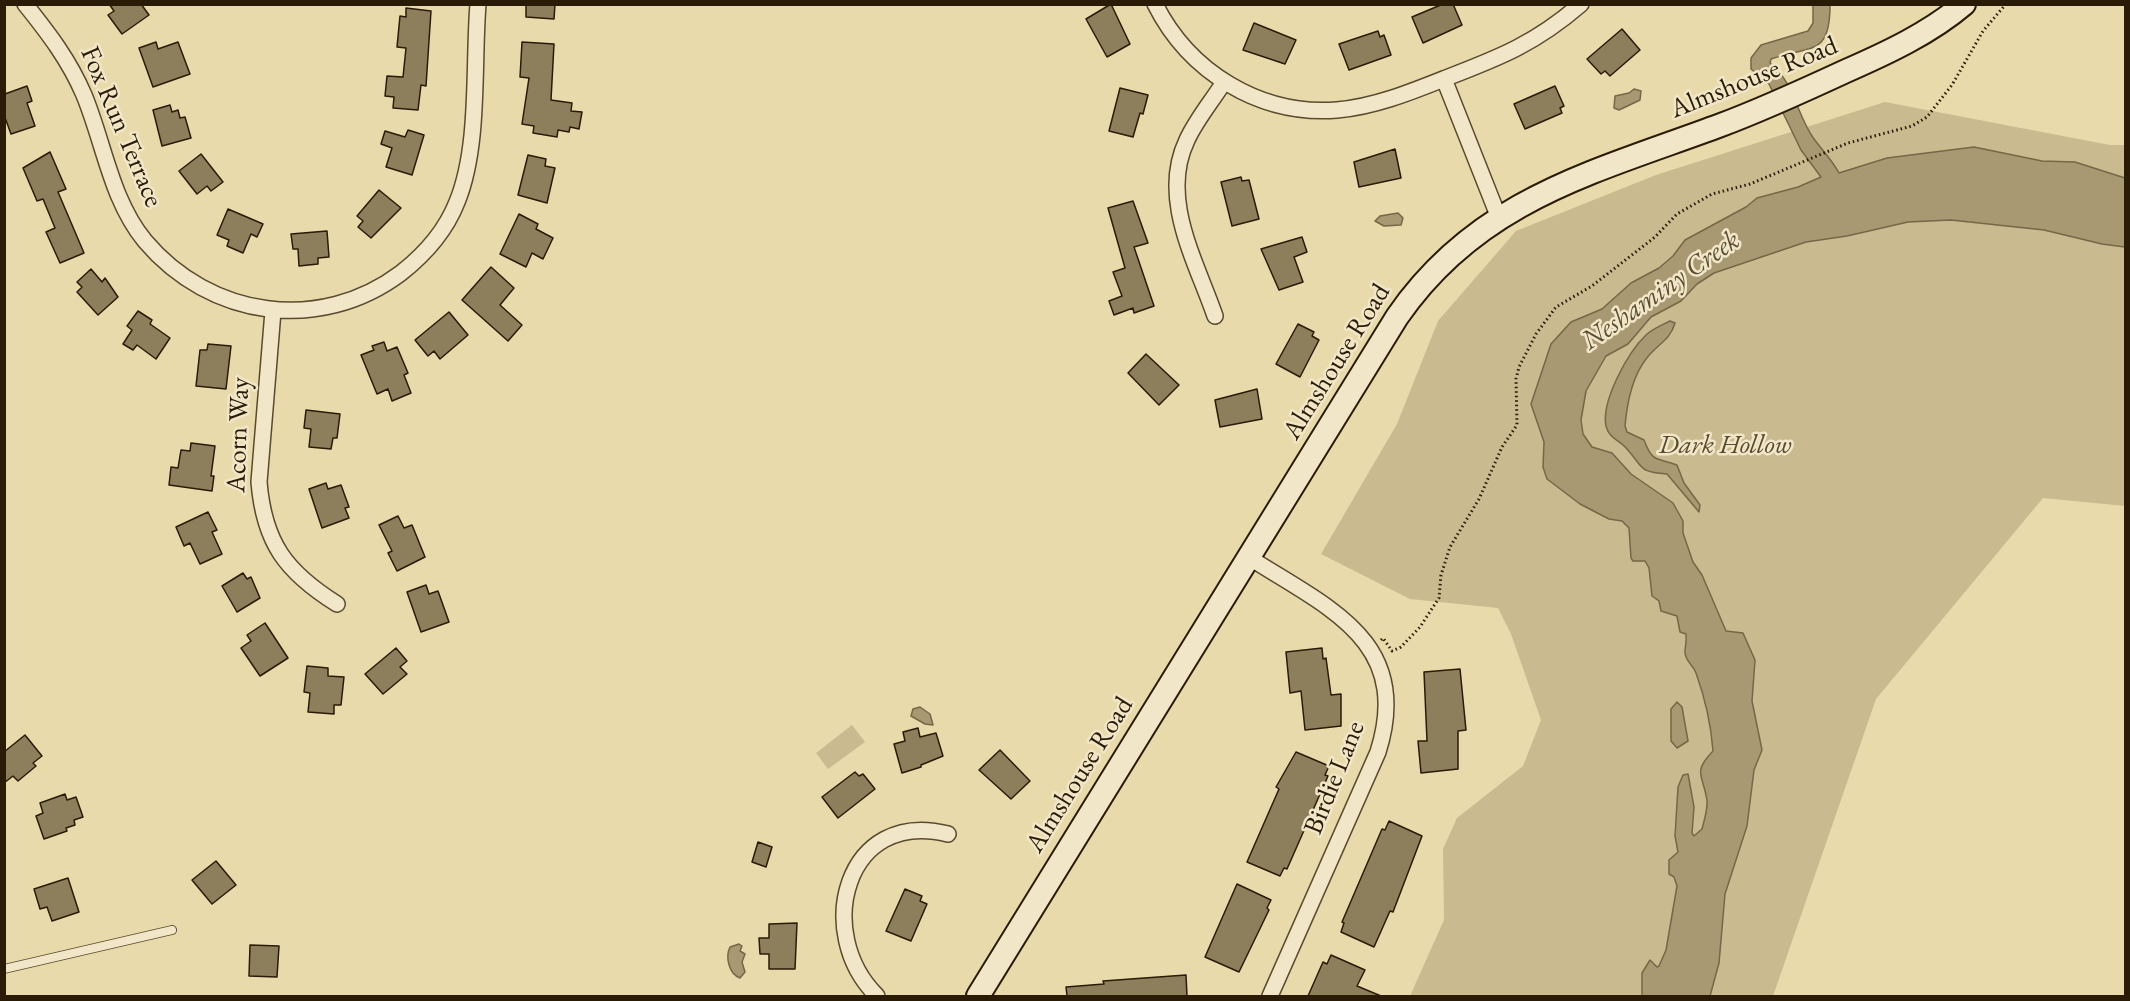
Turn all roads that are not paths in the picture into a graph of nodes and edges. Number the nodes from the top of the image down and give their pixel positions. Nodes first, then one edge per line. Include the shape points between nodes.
1 (24, 4) edge
2 (478, 4) edge
3 (1155, 4) edge
4 (1581, 4) edge
5 (1964, 4) edge
6 (1444, 79) junction
7 (1224, 82) junction
8 (1499, 218) junction
9 (273, 311) junction
10 (1215, 316) dead end
11 (1250, 558) junction
12 (337, 604) dead end
13 (948, 834) dead end
14 (172, 930) dead end
15 (4, 969) edge
16 (877, 996) edge
17 (978, 996) edge
18 (1270, 996) edge

1 - 9 street, Fox Run Terrace via 67,58 123,206 144,239 168,264 203,289 240,304
2 - 9 street, Fox Run Terrace via 468,168 456,205 443,228 409,266 366,294 329,307
3 - 7 street via 1181,46
4 - 6 street via 1539,38 1506,56
5 - 8 main road, Almshouse Road via 1906,42 1838,75 1746,115 1600,168 1537,195
6 - 7 street via 1362,106 1311,111 1262,100
6 - 8 street
7 - 10 street via 1187,139 1177,175 1176,198
8 - 11 main road, Almshouse Road via 1442,261 1409,299
9 - 12 street, Acorn Way via 259,482 261,501 281,555 306,585
11 - 17 main road, Almshouse Road
11 - 18 street, Birdie Lane via 1351,626 1378,662 1387,697 1386,722 1378,752
13 - 16 street via 921,828 891,835 867,851 850,880 844,909 847,946 863,980
14 - 15 lane

